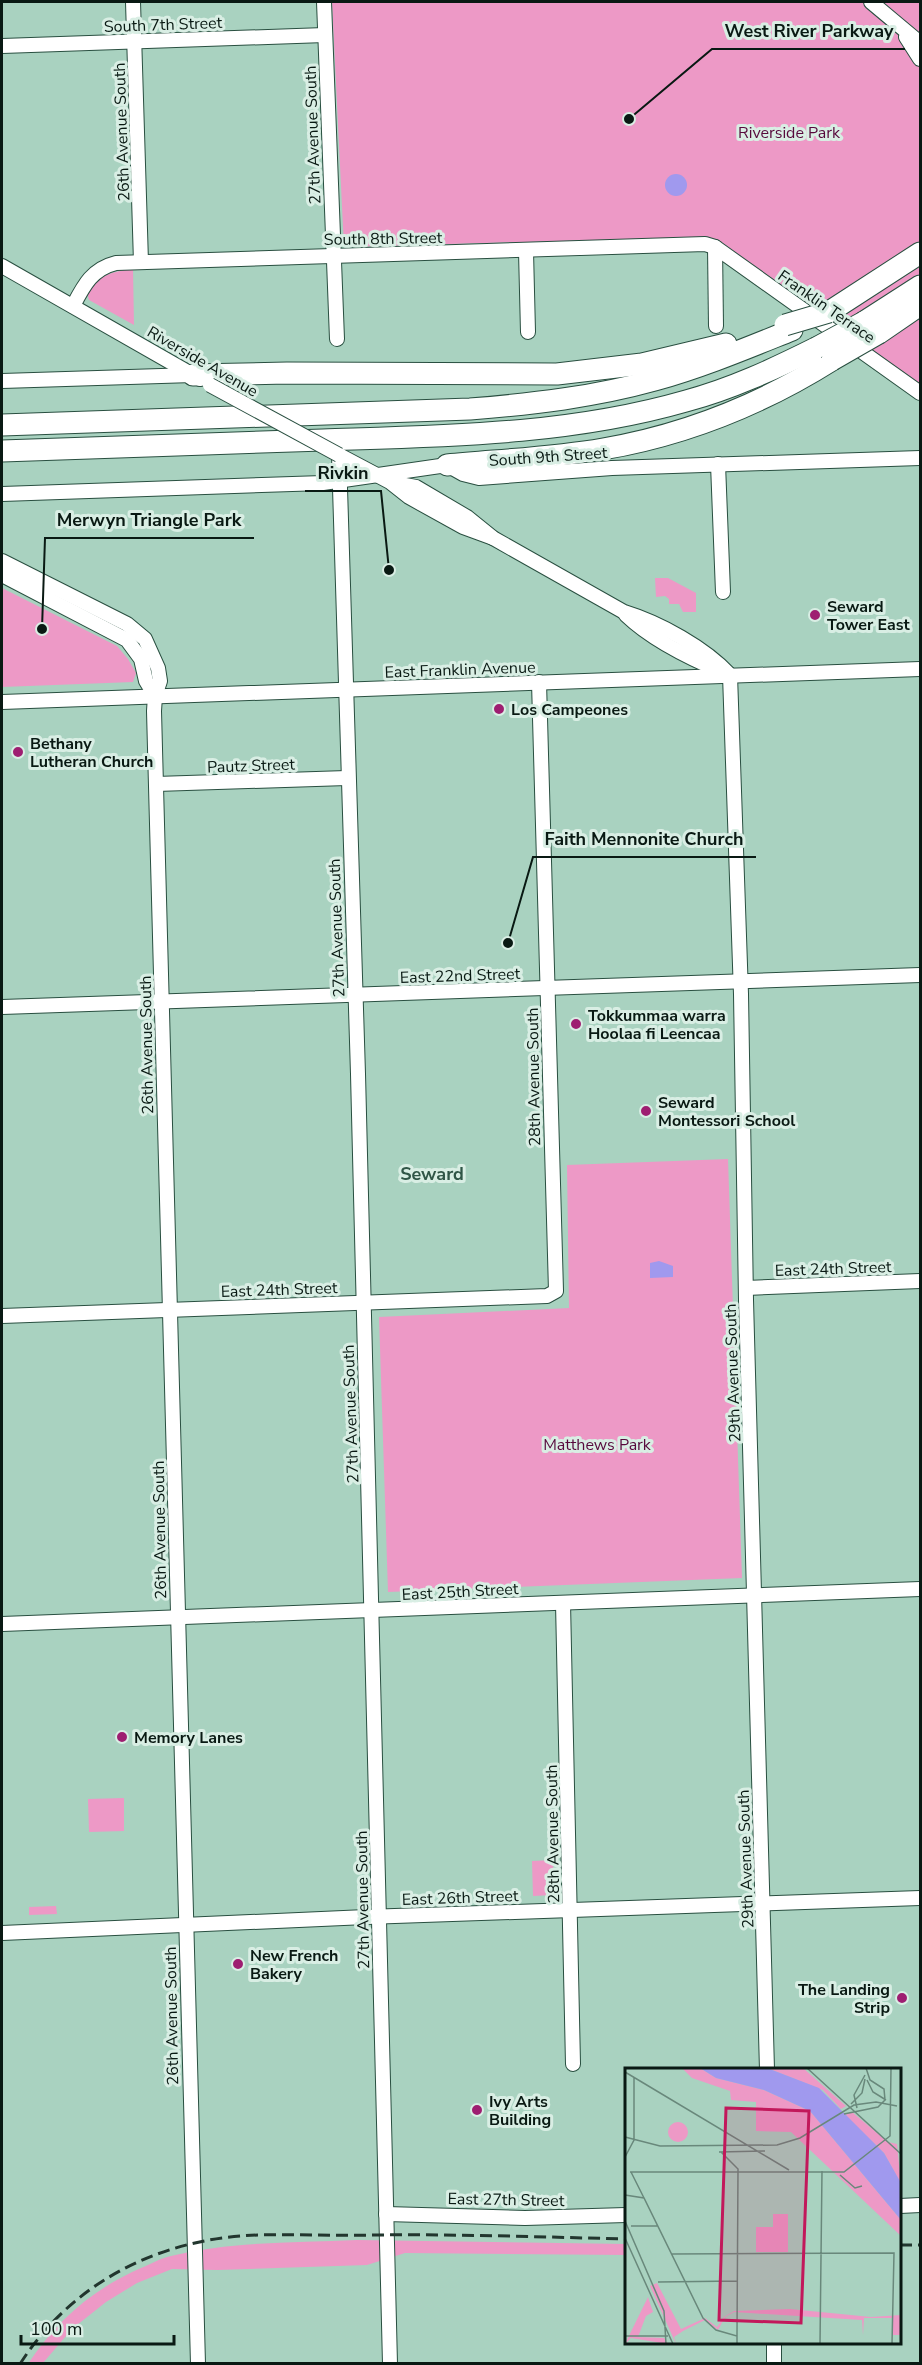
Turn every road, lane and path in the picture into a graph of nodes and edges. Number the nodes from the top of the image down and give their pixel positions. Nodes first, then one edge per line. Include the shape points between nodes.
1 (133, 2) edge
2 (324, 2) edge
3 (871, 2) edge
4 (898, 25) junction
5 (325, 36) junction
6 (134, 41) junction
7 (921, 44) edge
8 (2, 46) edge
9 (921, 59) edge
10 (715, 247) junction
11 (526, 251) junction
12 (921, 253) edge
13 (333, 256) junction
14 (141, 262) junction
15 (2, 266) edge
16 (921, 286) edge
17 (921, 305) edge
18 (73, 306) junction
19 (716, 326) dead end
20 (872, 327) junction
21 (788, 328) junction
22 (528, 332) dead end
23 (337, 339) dead end
24 (824, 354) junction
25 (201, 380) junction
26 (2, 381) edge
27 (921, 393) edge
28 (2, 425) edge
29 (2, 451) edge
30 (921, 458) edge
31 (339, 459) junction
32 (718, 464) junction
33 (447, 465) junction
34 (376, 475) junction
35 (339, 480) junction
36 (2, 494) edge
37 (2, 561) edge
38 (2, 575) edge
39 (723, 592) dead end
40 (921, 669) edge
41 (730, 675) junction
42 (539, 682) junction
43 (346, 689) junction
44 (154, 696) junction
45 (2, 702) edge
46 (347, 778) junction
47 (156, 784) junction
48 (921, 975) edge
49 (740, 981) junction
50 (548, 988) junction
51 (355, 996) junction
52 (162, 1002) junction
53 (2, 1007) edge
54 (921, 1281) edge
55 (746, 1288) junction
56 (556, 1291) joint
57 (363, 1302) junction
58 (170, 1310) junction
59 (2, 1316) edge
60 (921, 1589) edge
61 (754, 1596) junction
62 (563, 1603) junction
63 (371, 1611) junction
64 (177, 1617) junction
65 (2, 1624) edge
66 (921, 1898) edge
67 (763, 1904) junction
68 (571, 1910) junction
69 (378, 1916) junction
70 (186, 1924) junction
71 (2, 1933) edge
72 (573, 2064) dead end
73 (767, 2068) edge
74 (921, 2205) edge
75 (901, 2206) edge
76 (386, 2214) junction
77 (625, 2215) edge
78 (774, 2344) edge
79 (198, 2364) edge
80 (390, 2364) edge
81 (774, 2364) edge

1 - 6 street, 26th Avenue South
2 - 5 street, 27th Avenue South
3 - 4 street
4 - 7 street
4 - 9 street
5 - 6 street, South 7th Street
5 - 13 street, 27th Avenue South
6 - 8 street, South 7th Street
6 - 14 street, 26th Avenue South
10 - 11 street, South 8th Street via 698,244
10 - 19 street
10 - 27 street, Franklin Terrace
11 - 13 street, South 8th Street
11 - 22 street
12 - 21 highway, bridge via 835,308
13 - 14 street, South 8th Street
13 - 23 street, 27th Avenue South
14 - 18 street, South 8th Street via 116,263 94,272
15 - 18 street, Riverside Avenue
16 - 20 highway
17 - 20 highway
18 - 25 street, Riverside Avenue
20 - 24 highway, bridge
21 - 25 highway via 642,364 590,372 299,373
21 - 28 highway via 722,359 654,380 539,403 470,409
24 - 29 highway via 688,401 555,428 466,435
24 - 33 highway via 753,404 674,433 583,452
25 - 26 street
25 - 31 street, Riverside Avenue, bridge
30 - 32 street, South 9th Street
31 - 34 street, Riverside Avenue
31 - 35 street, 27th Avenue South
32 - 33 street, South 9th Street via 479,478
32 - 39 street
33 - 34 street
34 - 35 street
34 - 41 street, Riverside Avenue via 416,487 467,517 493,538 624,612 640,628 698,662
35 - 36 street
35 - 43 street, 27th Avenue South
37 - 44 street, 26th Avenue South via 137,631 145,639 158,668 160,681
38 - 44 street, 26th Avenue South via 127,640 141,659
40 - 41 street, East Franklin Avenue
41 - 42 street, East Franklin Avenue
41 - 49 street, 29th Avenue South
42 - 43 street, East Franklin Avenue
42 - 50 street, 28th Avenue South
43 - 44 street, East Franklin Avenue
43 - 46 street, 27th Avenue South
44 - 45 street, East Franklin Avenue
44 - 47 street, 26th Avenue South
46 - 47 street, Pautz Street
46 - 51 street, 27th Avenue South
47 - 52 street, 26th Avenue South
48 - 49 street, East 22nd Street
49 - 50 street, East 22nd Street
49 - 55 street, 29th Avenue South
50 - 51 street, East 22nd Street
50 - 56 street, 28th Avenue South
51 - 52 street, East 22nd Street
51 - 57 street, 27th Avenue South
52 - 53 street, East 22nd Street
52 - 58 street, 26th Avenue South
54 - 55 street, East 24th Street
55 - 61 street, 29th Avenue South
56 - 57 street, East 24th Street via 547,1296
57 - 58 street, East 24th Street
57 - 63 street, 27th Avenue South
58 - 59 street, East 24th Street
58 - 64 street, 26th Avenue South
60 - 61 street, East 25th Street
61 - 62 street, East 25th Street
61 - 67 street, 29th Avenue South
62 - 63 street, East 25th Street
62 - 68 street, 28th Avenue South
63 - 64 street, East 25th Street
63 - 69 street, 27th Avenue South
64 - 65 street, East 25th Street
64 - 70 street, 26th Avenue South
66 - 67 street, East 26th Street
67 - 68 street, East 26th Street
67 - 73 street, 29th Avenue South
68 - 69 street, East 26th Street
68 - 72 street, 28th Avenue South
69 - 70 street, East 26th Street
69 - 76 street, 27th Avenue South
70 - 71 street, East 26th Street
70 - 79 street, 26th Avenue South
74 - 75 street
76 - 77 street, East 27th Street via 525,2218
76 - 80 street, 27th Avenue South
78 - 81 street

